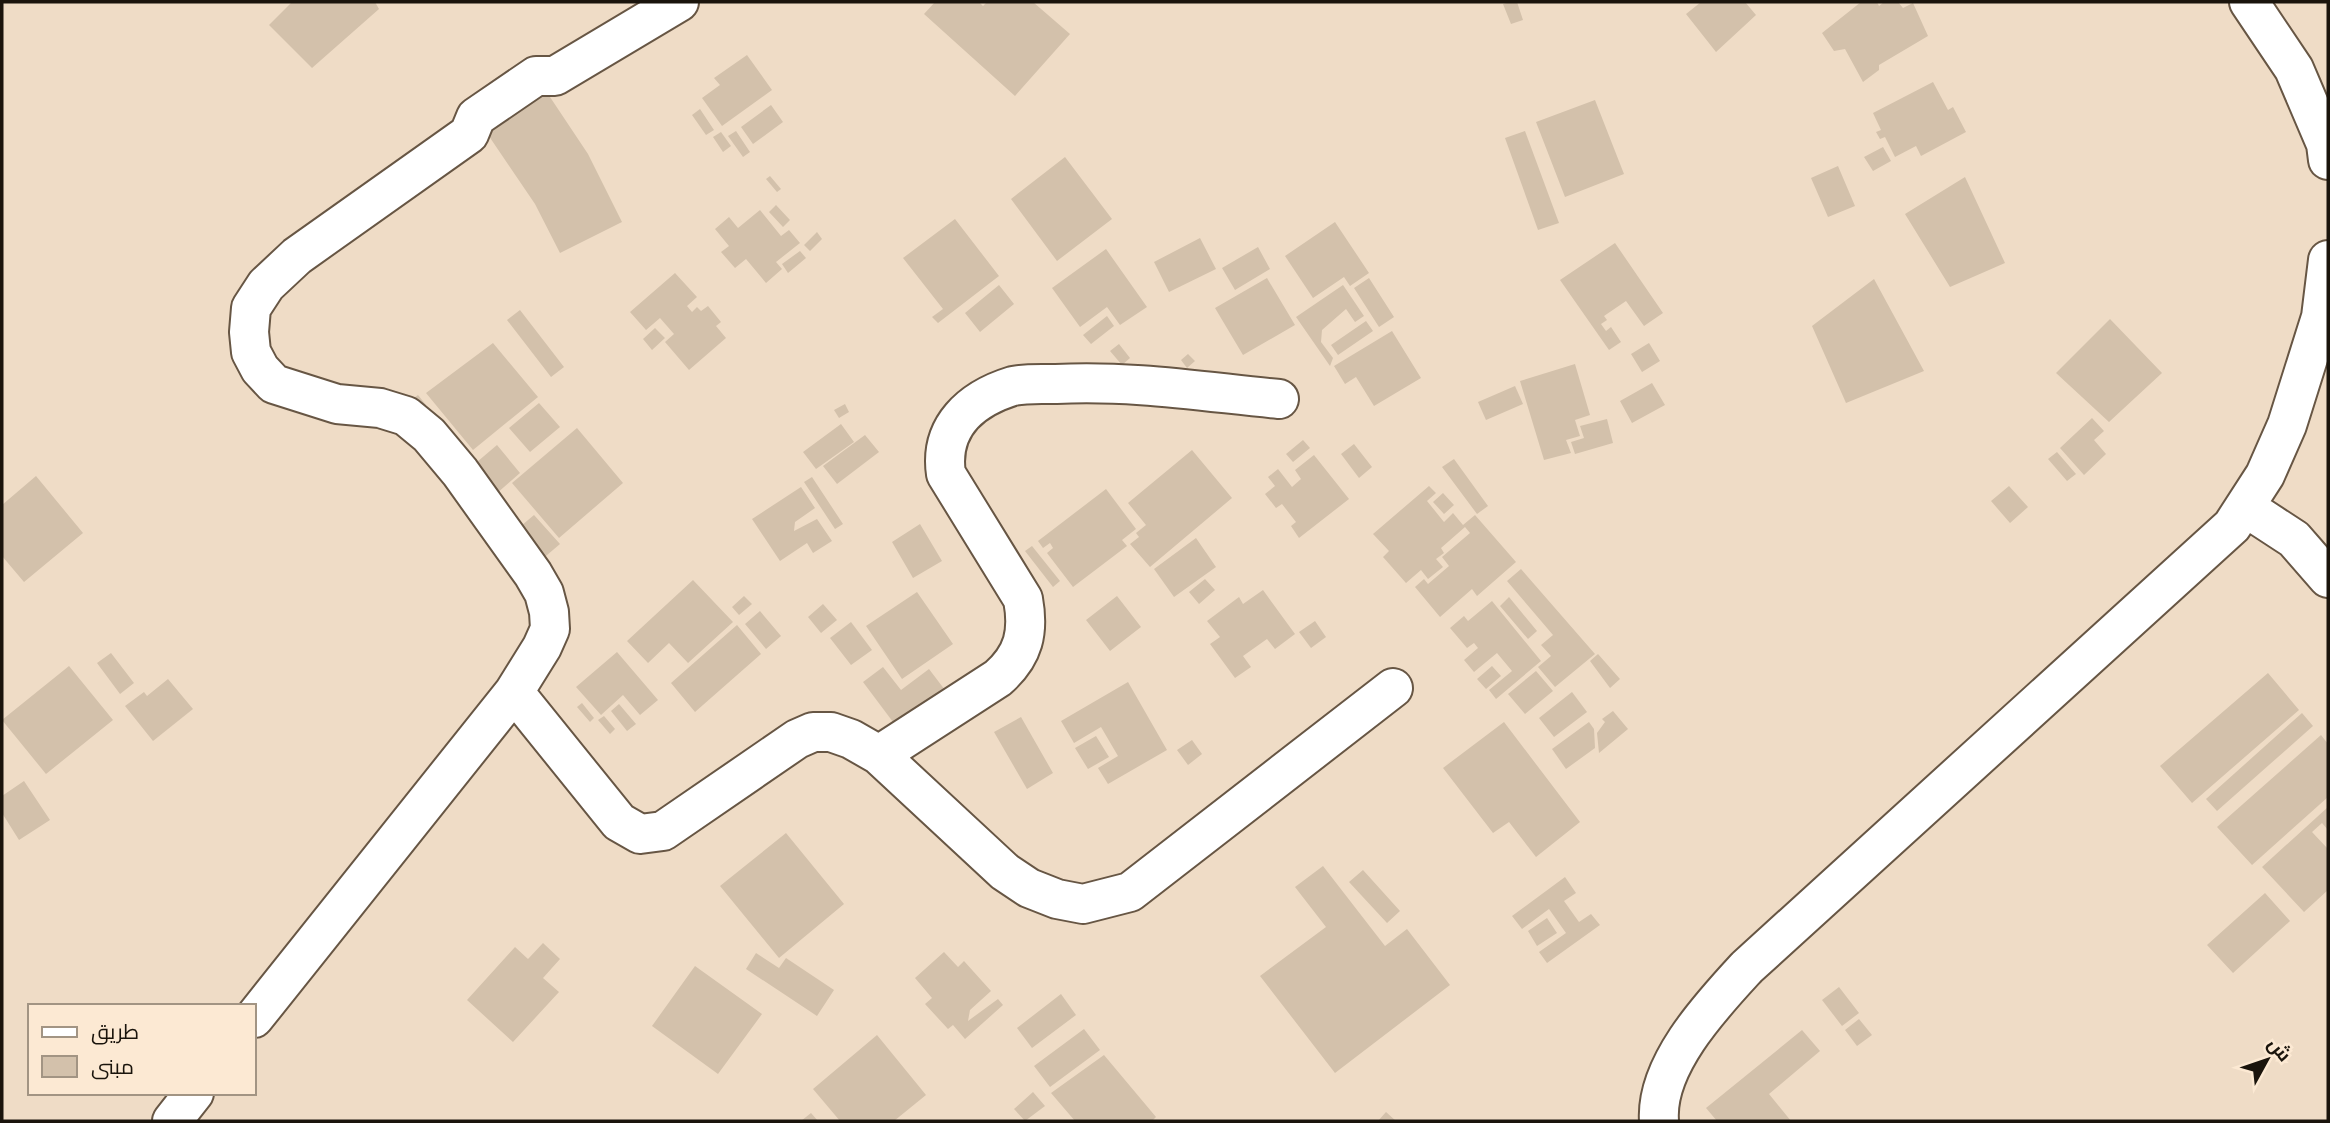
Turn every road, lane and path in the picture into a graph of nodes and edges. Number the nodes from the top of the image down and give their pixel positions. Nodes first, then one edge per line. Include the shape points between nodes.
1 (679, 2) edge
2 (2249, 2) edge
3 (2328, 160) edge
4 (2328, 260) edge
5 (1279, 399) dead end
6 (2245, 507) junction
7 (2328, 578) edge
8 (1393, 688) dead end
9 (514, 692) junction
10 (879, 755) junction
11 (256, 1015) edge
12 (192, 1095) edge
13 (172, 1121) edge
14 (1659, 1121) edge

1 - 9 street via 555,76 536,76 476,117 470,134 297,256 266,285 251,308 251,352 274,384 337,404 406,416 460,472 533,574 544,593 550,629
2 - 3 street via 2294,69 2326,144
4 - 6 street via 2320,317 2287,425
5 - 10 street via 1103,382 1015,386 964,413 946,442 946,474 1023,599 1025,635 1012,666 998,678
6 - 7 street via 2294,539
6 - 14 street via 2232,526 1747,967 1712,1005 1675,1062 1664,1087
8 - 10 street via 1130,892 1083,904 1029,888 1005,872
9 - 10 street via 619,822 640,834 663,831 783,747 813,732 851,738
9 - 11 street
12 - 13 street

